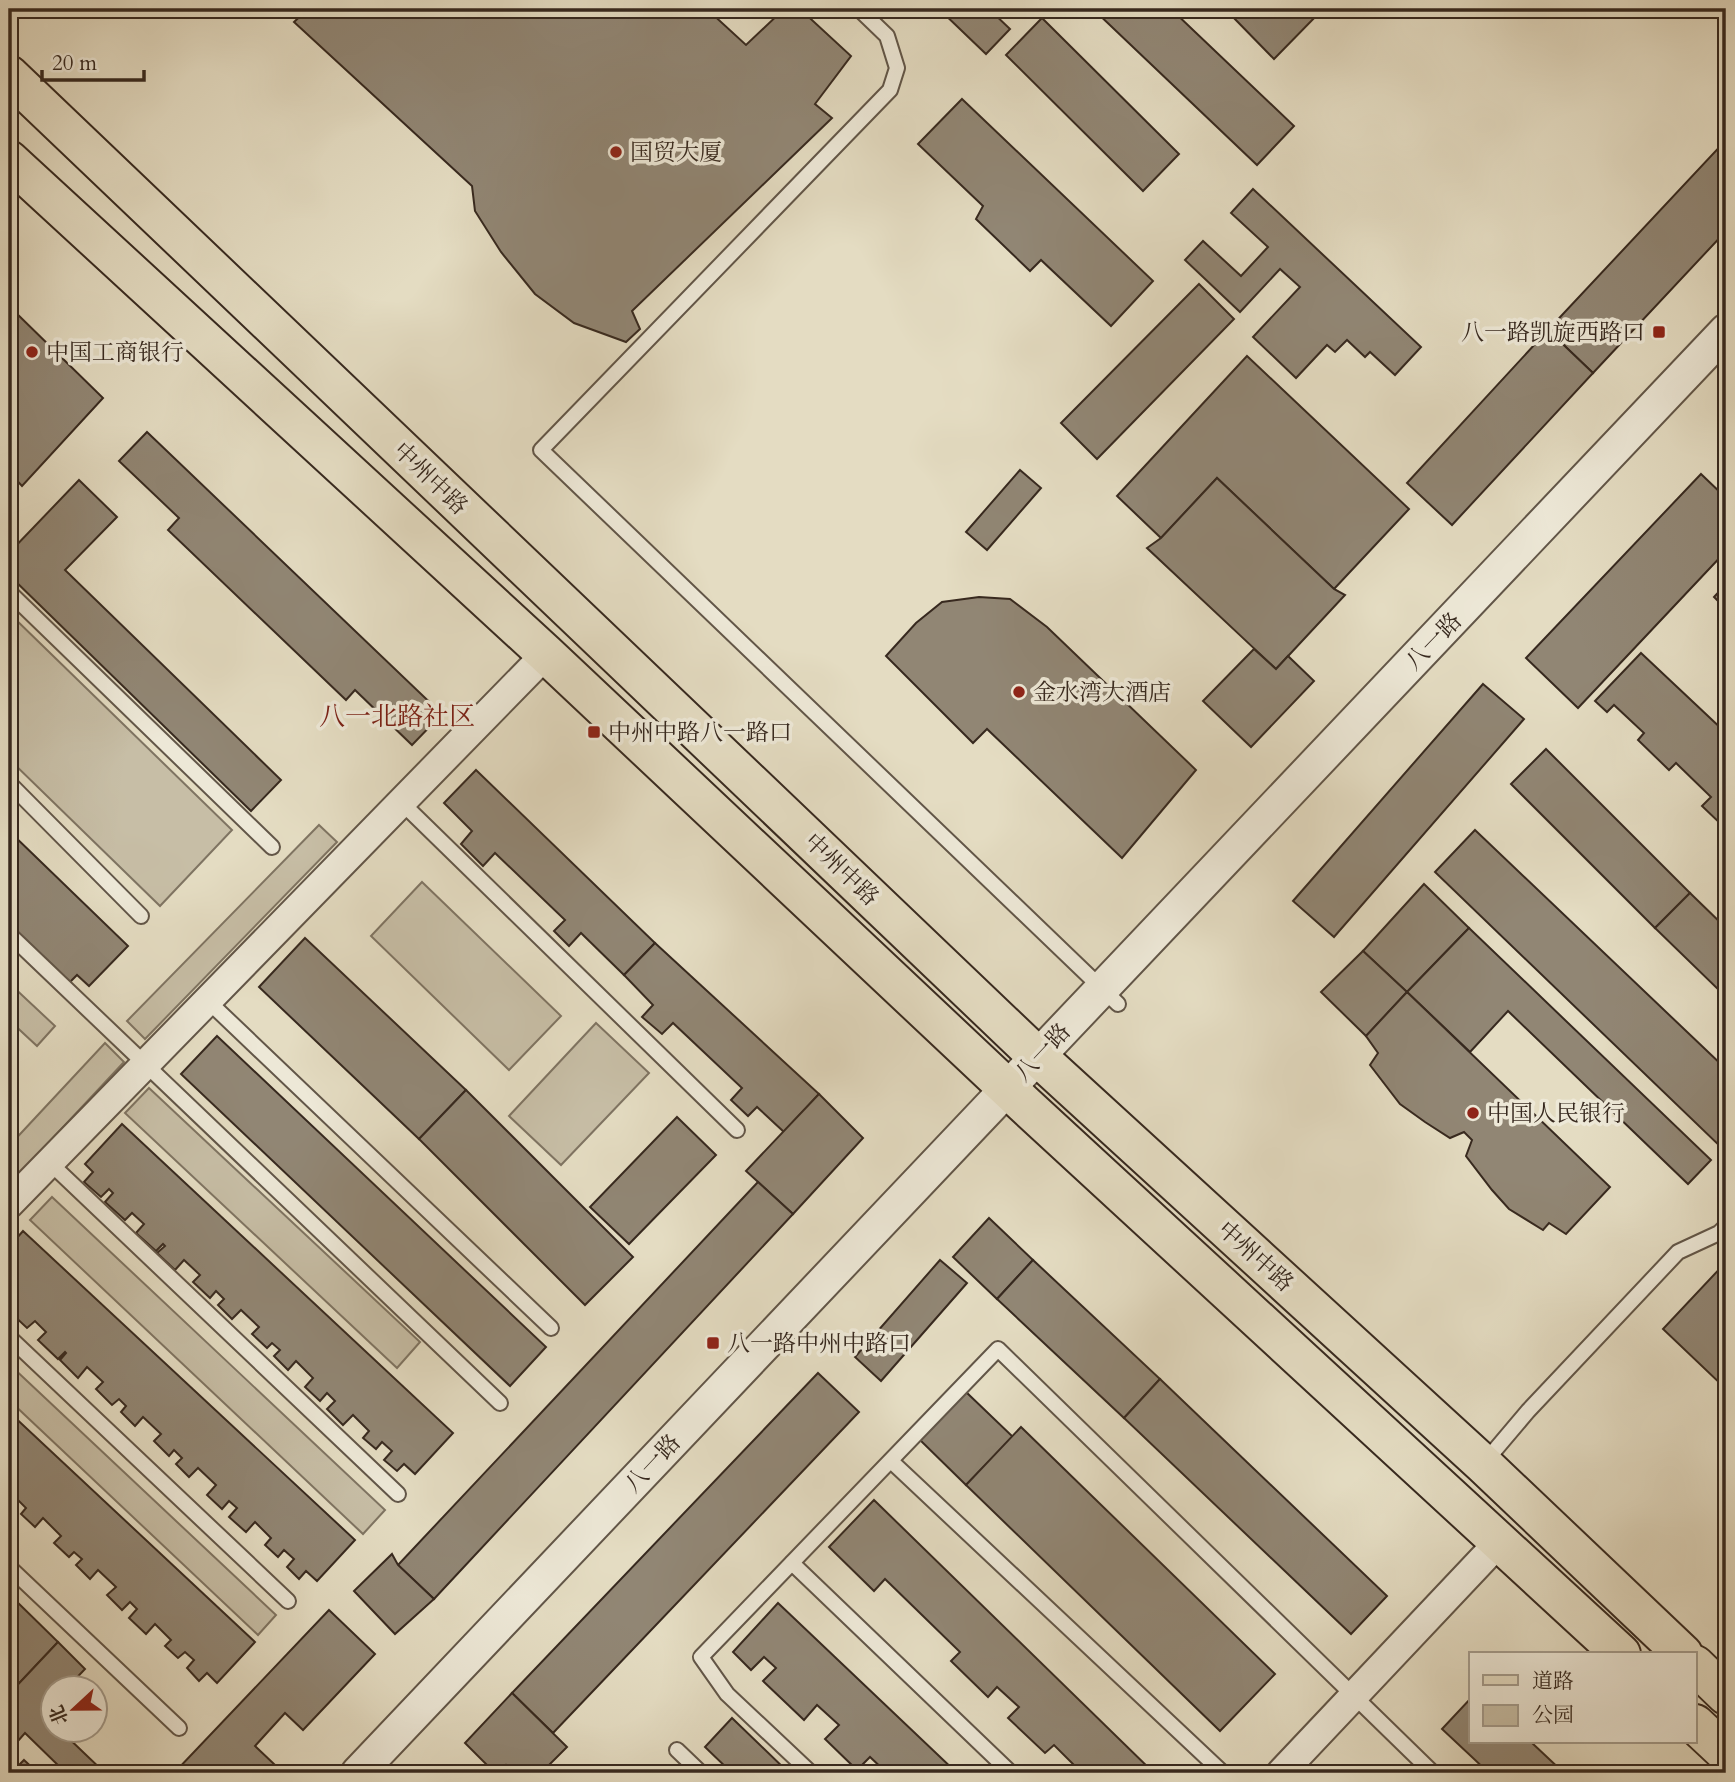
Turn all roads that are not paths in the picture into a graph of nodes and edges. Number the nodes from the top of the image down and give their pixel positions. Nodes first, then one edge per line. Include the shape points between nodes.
1 (859, 9) edge
2 (9, 75) edge
3 (9, 160) edge
4 (1726, 331) edge
5 (1726, 365) edge
6 (9, 592) edge
7 (546, 654) junction
8 (9, 783) edge
9 (400, 801) junction
10 (272, 847) dead end
11 (141, 916) dead end
12 (9, 934) edge
13 (1110, 996) junction
14 (207, 1000) junction
15 (146, 1063) junction
16 (1046, 1065) junction
17 (1016, 1096) junction
18 (737, 1130) dead end
19 (49, 1163) junction
20 (9, 1204) edge
21 (1726, 1226) edge
22 (551, 1328) dead end
23 (9, 1337) edge
24 (500, 1403) dead end
25 (891, 1461) junction
26 (1483, 1464) junction
27 (398, 1494) dead end
28 (1500, 1541) junction
29 (792, 1563) junction
30 (9, 1567) edge
31 (288, 1601) dead end
32 (1619, 1652) edge
33 (1681, 1652) edge
34 (1696, 1666) edge
35 (1726, 1695) edge
36 (1354, 1696) junction
37 (1696, 1725) edge
38 (178, 1728) dead end
39 (677, 1750) dead end
40 (1726, 1753) edge
41 (358, 1773) edge
42 (389, 1773) edge
43 (701, 1773) edge
44 (811, 1773) edge
45 (1011, 1773) edge
46 (1223, 1773) edge
47 (1281, 1773) edge
48 (1433, 1773) edge

1 - 13 lane via 887,36 897,68 890,90 541,450
2 - 16 main road, 中州中路
3 - 7 main road, 中州中路
4 - 13 street, 八一路
5 - 13 street, 八一路
6 - 10 lane
7 - 9 street
7 - 17 main road, 中州中路
8 - 11 lane
9 - 14 street
9 - 18 lane
12 - 15 lane
13 - 16 street, 八一路
14 - 15 street
14 - 22 lane
15 - 19 street
15 - 24 lane
16 - 17 street, 八一路
16 - 26 main road, 中州中路
17 - 28 main road, 中州中路
17 - 41 street, 八一路
17 - 42 street, 八一路
19 - 20 street
19 - 27 lane
21 - 26 lane via 1678,1252
23 - 31 lane
25 - 29 lane
25 - 36 lane via 998,1349
25 - 46 lane
26 - 33 main road, 中州中路
28 - 32 main road, 中州中路
28 - 36 street
29 - 44 lane via 701,1657 727,1694
29 - 45 lane
30 - 38 lane
34 - 35 main road
36 - 47 street
36 - 48 lane
37 - 40 main road
39 - 43 lane

